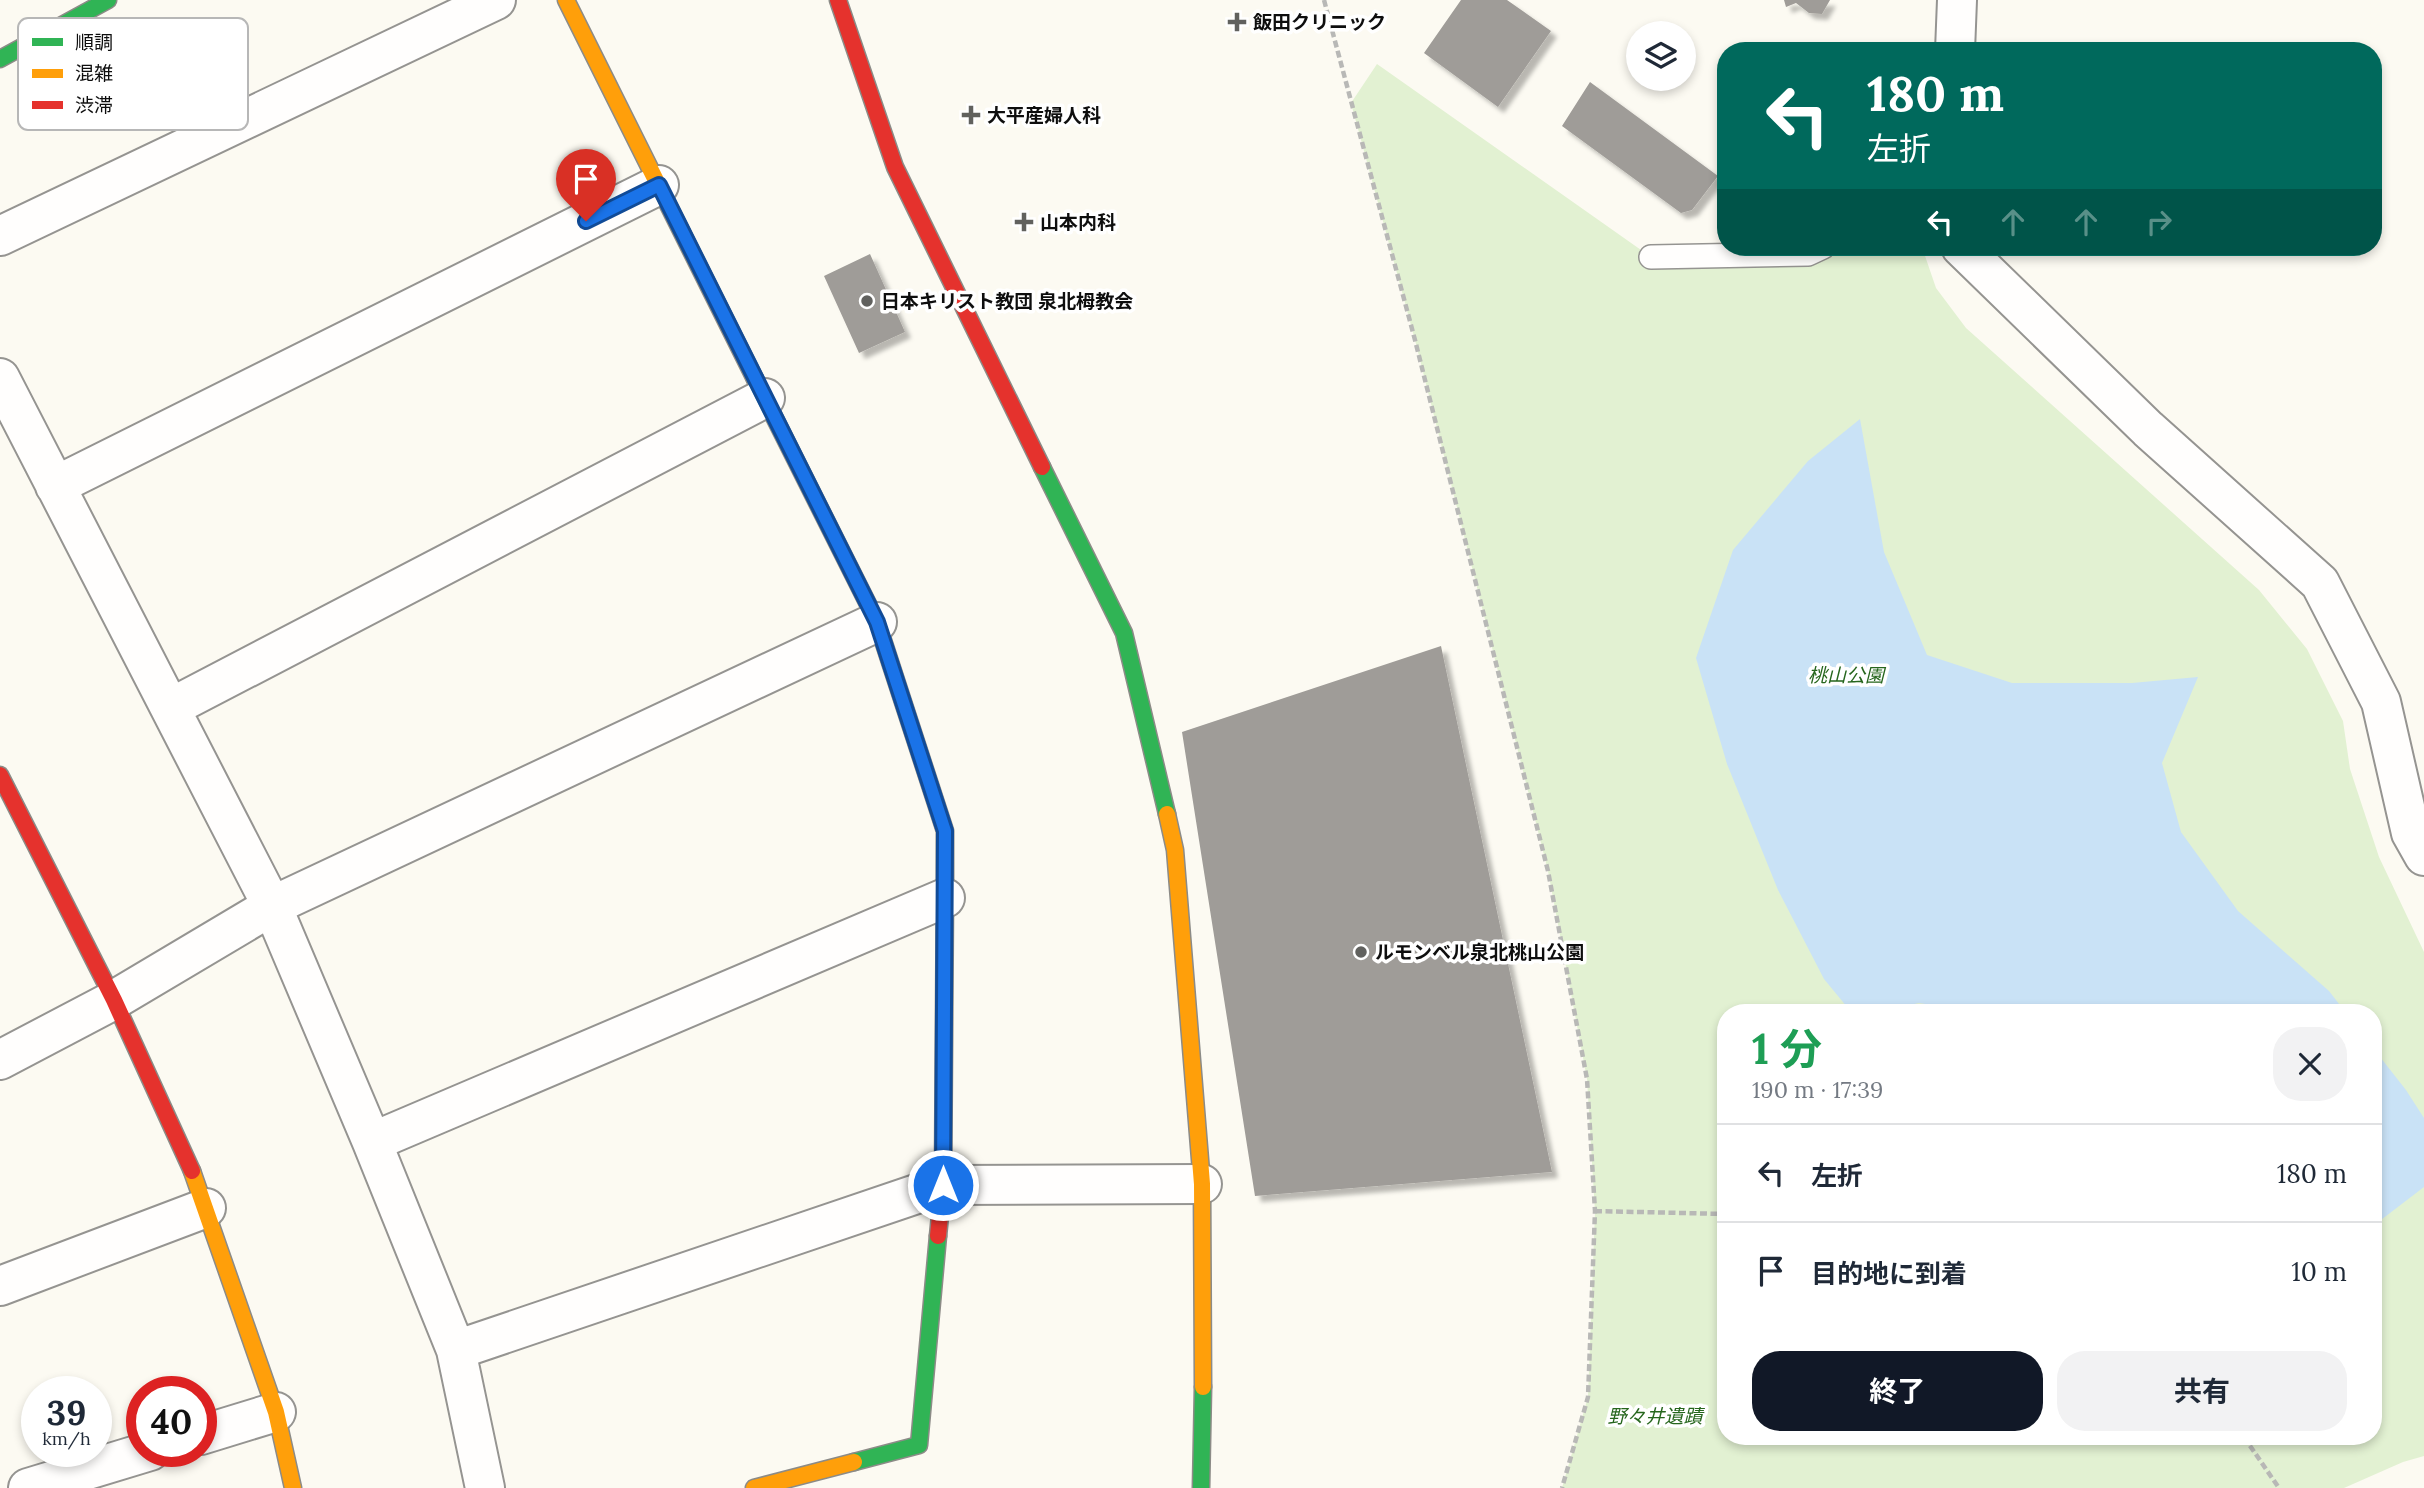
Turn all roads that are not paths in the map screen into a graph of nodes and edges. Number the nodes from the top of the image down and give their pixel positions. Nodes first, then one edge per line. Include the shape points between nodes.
1 (108, 0) edge
2 (496, 0) edge
3 (566, 0) edge
4 (838, 0) edge
5 (1957, 0) edge
6 (76, 18) edge
7 (1955, 42) edge
8 (18, 50) edge
9 (0, 60) edge
10 (248, 118) edge
11 (223, 130) edge
12 (659, 185) junction
13 (0, 236) edge
14 (1717, 256) edge
15 (1970, 256) edge
16 (1651, 257) dead end
17 (0, 379) edge
18 (765, 398) junction
19 (55, 486) junction
20 (877, 622) junction
21 (170, 708) junction
22 (0, 775) edge
23 (2424, 856) edge
24 (944, 898) junction
25 (272, 906) junction
26 (114, 1000) junction
27 (0, 1060) edge
28 (372, 1142) junction
29 (1202, 1184) junction
30 (943, 1185) junction
31 (206, 1208) junction
32 (0, 1286) edge
33 (456, 1350) junction
34 (276, 1412) junction
35 (217, 1430) edge
36 (126, 1458) edge
37 (28, 1488) edge
38 (293, 1488) edge
39 (485, 1488) edge
40 (754, 1488) edge
41 (1201, 1488) edge

1 - 6 street
2 - 10 street
3 - 12 street
4 - 29 street via 895,167 1124,633 1175,850
5 - 7 street
8 - 9 street
11 - 13 street
12 - 18 street
12 - 19 street
14 - 16 lane
15 - 23 street via 2148,429 2320,583 2381,702 2410,833
17 - 19 street
18 - 20 street
18 - 21 street
19 - 21 street
20 - 24 street via 945,831
20 - 25 street
21 - 25 street
22 - 26 street
24 - 28 street
24 - 30 street
25 - 26 street
25 - 28 street
26 - 27 street
26 - 31 street
28 - 33 street
29 - 30 street
29 - 41 street
30 - 33 street
30 - 40 street via 919,1445
31 - 32 street
31 - 34 street
33 - 39 street
34 - 35 street
34 - 38 street
36 - 37 street

